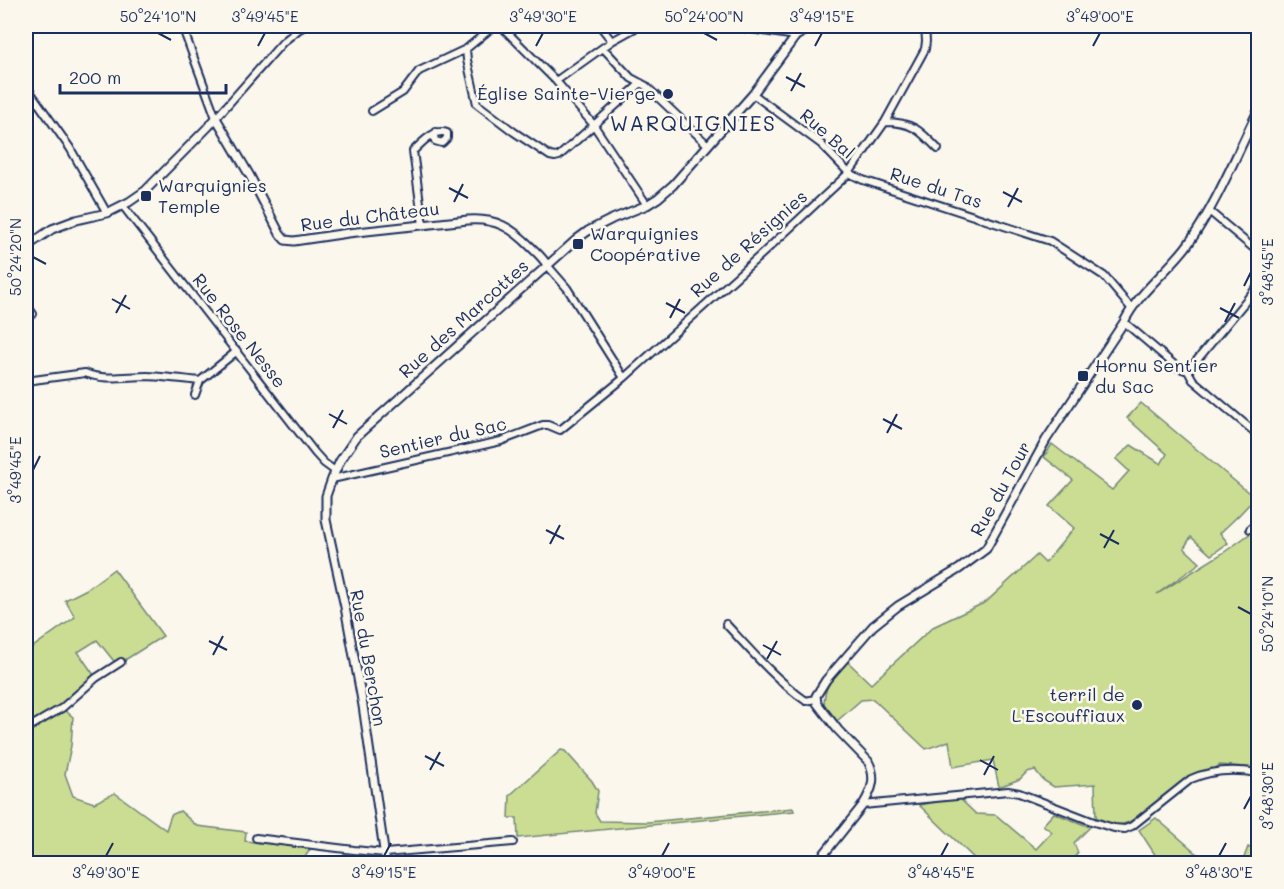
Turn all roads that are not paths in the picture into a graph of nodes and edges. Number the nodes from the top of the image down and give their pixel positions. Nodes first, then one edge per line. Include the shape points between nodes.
1 (182, 26) edge
2 (305, 26) edge
3 (494, 26) edge
4 (501, 26) edge
5 (600, 26) edge
6 (639, 26) edge
7 (731, 26) edge
8 (823, 26) edge
9 (925, 26) edge
10 (796, 36) junction
11 (612, 41) junction
12 (603, 48) junction
13 (466, 49) junction
14 (556, 81) junction
15 (641, 83) junction
16 (26, 87) edge
17 (753, 94) junction
18 (372, 111) dead end
19 (1258, 111) edge
20 (216, 118) junction
21 (885, 122) junction
22 (593, 124) junction
23 (436, 132) dead end
24 (708, 145) junction
25 (938, 149) dead end
26 (850, 171) junction
27 (647, 205) junction
28 (123, 206) junction
29 (1209, 211) junction
30 (107, 213) junction
31 (423, 225) junction
32 (26, 247) edge
33 (1258, 252) edge
34 (547, 265) junction
35 (1258, 286) edge
36 (26, 304) edge
37 (1131, 308) junction
38 (26, 319) edge
39 (1124, 322) junction
40 (237, 351) junction
41 (1188, 371) junction
42 (624, 378) junction
43 (26, 381) edge
44 (200, 381) junction
45 (195, 395) dead end
46 (560, 430) joint
47 (1258, 435) edge
48 (335, 471) junction
49 (332, 479) junction
50 (1258, 523) edge
51 (1250, 529) dead end
52 (726, 624) dead end
53 (121, 662) dead end
54 (815, 699) junction
55 (26, 729) edge
56 (1258, 773) edge
57 (863, 805) junction
58 (255, 838) dead end
59 (513, 842) dead end
60 (385, 853) junction
61 (386, 864) edge
62 (816, 864) edge

1 - 20 street
2 - 20 street via 283,42
3 - 13 street
4 - 14 street
5 - 11 street
6 - 11 street
7 - 10 street
8 - 10 street
9 - 21 street via 925,48
10 - 17 street
11 - 12 street
12 - 14 street
12 - 15 street via 631,78
13 - 18 street via 419,71 403,92
13 - 22 street via 477,104 550,156 559,156
14 - 22 street
15 - 22 street
15 - 24 street
16 - 30 street via 70,148
17 - 24 street
17 - 26 street, Rue Bal via 821,144
19 - 29 street, Rue du Tour
20 - 28 street via 145,190
20 - 31 street, Rue du Château via 285,240
21 - 25 street via 909,125
21 - 26 street, Rue de Résignies
22 - 27 street
23 - 31 street via 413,151
24 - 27 street via 673,185
26 - 37 street, Rue du Tas via 863,180 1050,241 1104,276
26 - 42 street, Rue de Résignies
27 - 34 street via 588,231
28 - 30 street
28 - 40 street, Rue Rose Nesse
29 - 33 street
29 - 37 street, Rue du Tour via 1188,244
30 - 32 street via 52,229
31 - 34 street, Rue du Château via 473,220 496,223 517,234
34 - 42 street, Rue des Marcottes via 567,288
34 - 48 street, Rue des Marcottes via 357,436
35 - 41 street
36 - 38 street via 35,316
37 - 39 street, Rue du Tour
39 - 41 street via 1177,367
39 - 54 street, Rue du Tour via 1047,440 986,549 873,626 826,680
40 - 44 street
40 - 48 street, Rue Rose Nesse via 324,463
41 - 47 street via 1193,380
42 - 46 street, Rue de Résignies
43 - 44 street via 85,373
44 - 45 street
46 - 49 street, Sentier du Sac via 543,426 501,441
48 - 49 street, Rue du Berchon
49 - 60 street, Rue du Berchon via 326,496 326,520 361,695
50 - 51 street
52 - 54 street via 785,684 806,701
53 - 55 street via 62,708
54 - 57 street via 871,766 873,785
56 - 57 street via 1231,770 1201,774 1125,829 1008,791
57 - 62 street
58 - 60 street
59 - 60 street
60 - 61 street, Rue du Berchon

